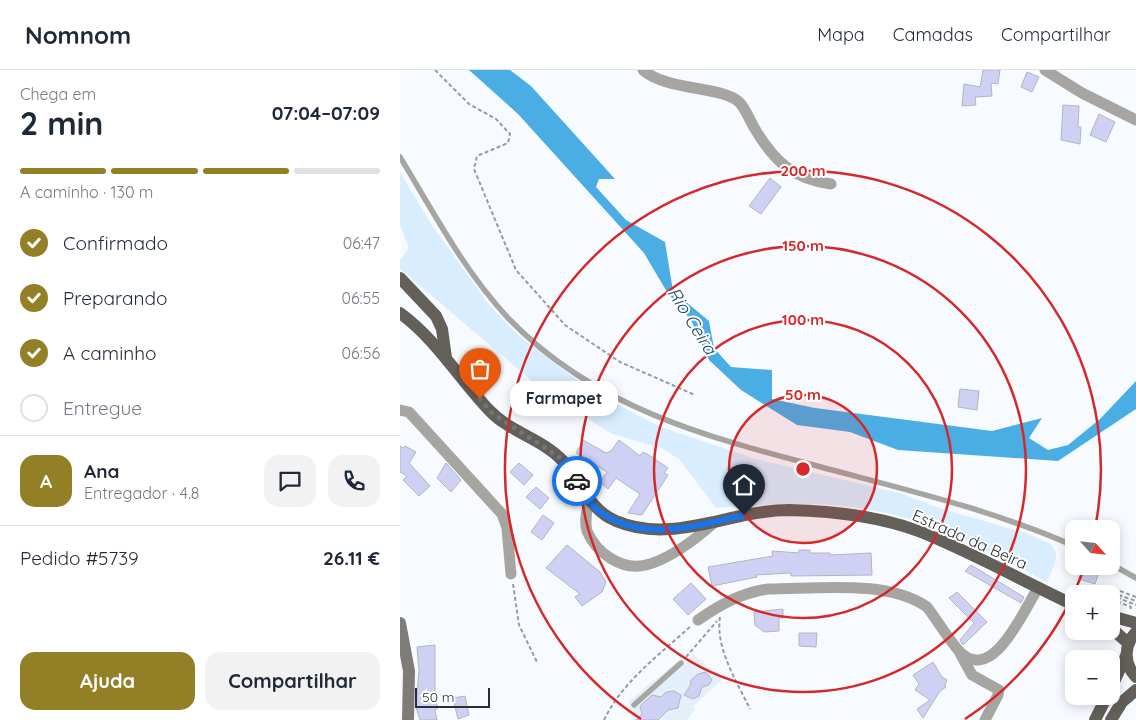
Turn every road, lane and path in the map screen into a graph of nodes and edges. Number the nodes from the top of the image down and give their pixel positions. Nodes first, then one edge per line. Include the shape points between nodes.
1 (435, 70) edge
2 (643, 70) edge
3 (1045, 70) edge
4 (1136, 120) edge
5 (400, 157) edge
6 (831, 184) dead end
7 (400, 278) edge
8 (400, 313) edge
9 (442, 329) junction
10 (420, 331) junction
11 (446, 358) junction
12 (695, 395) dead end
13 (400, 410) edge
14 (589, 500) junction
15 (715, 522) junction
16 (1065, 542) edge
17 (1120, 569) edge
18 (511, 574) joint
19 (1136, 578) edge
20 (1038, 588) junction
21 (1136, 597) edge
22 (1120, 599) edge
23 (1065, 601) edge
24 (1136, 601) edge
25 (1120, 602) edge
26 (1136, 605) edge
27 (1130, 611) dead end
28 (1120, 619) edge
29 (698, 620) joint
30 (400, 622) edge
31 (1136, 623) edge
32 (1136, 632) edge
33 (1120, 640) edge
34 (1127, 649) junction
35 (959, 651) junction
36 (537, 662) dead end
37 (681, 663) joint
38 (1120, 666) edge
39 (1136, 677) edge
40 (1136, 690) edge
41 (634, 705) dead end
42 (1102, 705) edge
43 (750, 709) dead end
44 (408, 720) edge
45 (604, 720) edge
46 (985, 720) edge
47 (1095, 720) edge
48 (1111, 720) edge

1 - 12 path via 469,104 496,119 510,134 508,143 477,156 474,170 516,270 565,325 620,362
2 - 6 street via 683,87 725,95 739,102 766,146 785,169 815,182
3 - 4 street via 1082,94
5 - 16 lane via 454,249 494,302 537,344 603,391 639,410 698,433 954,503 1018,523
7 - 9 main road via 430,307
8 - 10 main road, Estrada da Beira
9 - 10 main road
9 - 11 main road
10 - 11 main road, Estrada da Beira
11 - 14 main road, Estrada da Beira via 492,413 562,459
13 - 18 street via 409,412 502,514 507,528
14 - 15 main road, Estrada da Beira via 598,511 613,520 649,530
14 - 15 street via 587,530 596,546 612,560 630,566 646,565 674,552
15 - 20 main road, Estrada da Beira via 758,512 789,510 847,514 920,532
17 - 19 lane
18 - 36 path via 519,625
20 - 23 main road, Estrada da Beira
20 - 35 street via 1011,633 991,656 975,661
21 - 24 path via 1112,588 1110,592
22 - 26 path
25 - 27 path via 1132,606
28 - 31 main road
29 - 35 street via 726,601 750,592 881,590 910,598 927,607
29 - 45 path via 637,675
30 - 44 street via 409,671
32 - 34 main road
33 - 34 main road
34 - 38 main road
34 - 39 main road via 1128,664
35 - 46 street via 972,675 999,690
37 - 41 lane
37 - 43 path via 721,616 718,631 725,654
40 - 48 main road via 1122,702
42 - 47 main road

